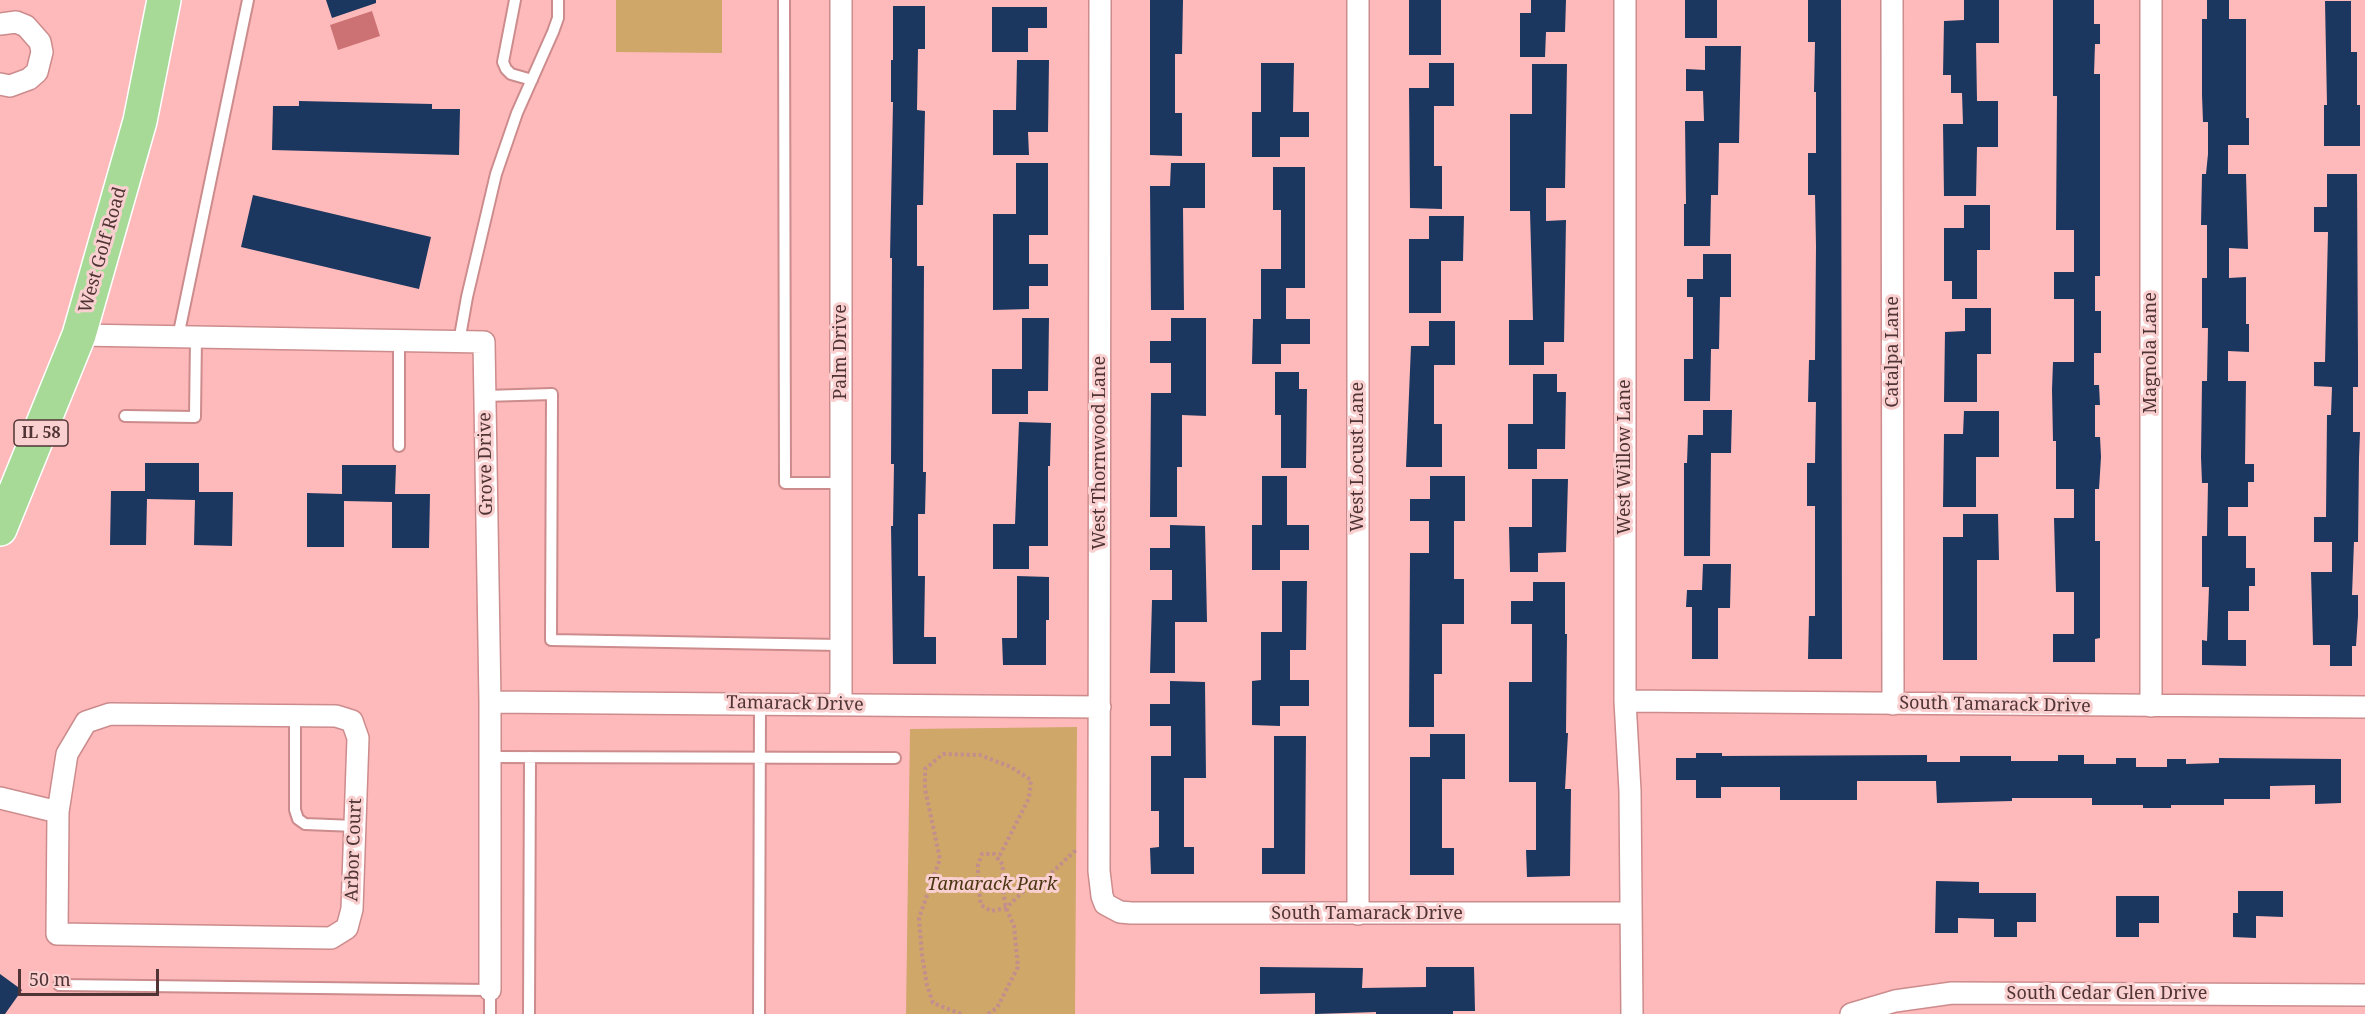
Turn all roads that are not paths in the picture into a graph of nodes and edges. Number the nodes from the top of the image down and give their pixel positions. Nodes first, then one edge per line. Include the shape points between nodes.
1 (164, 0) edge
2 (248, 0) edge
3 (515, 0) edge
4 (558, 0) edge
5 (784, 0) edge
6 (841, 0) edge
7 (1100, 0) edge
8 (1358, 0) edge
9 (1625, 0) edge
10 (1892, 0) edge
11 (2151, 0) edge
12 (0, 24) edge
13 (532, 80) junction
14 (0, 84) edge
15 (79, 335) junction
16 (187, 337) junction
17 (399, 341) junction
18 (459, 342) junction
19 (485, 396) junction
20 (125, 416) dead end
21 (399, 446) dead end
22 (841, 483) junction
23 (8, 489) edge
24 (0, 529) edge
25 (840, 645) junction
26 (1625, 701) junction
27 (490, 702) junction
28 (760, 704) junction
29 (1893, 704) junction
30 (841, 705) junction
31 (2151, 706) junction
32 (1100, 707) junction
33 (2365, 707) edge
34 (295, 716) junction
35 (490, 757) junction
36 (530, 757) junction
37 (760, 758) junction
38 (895, 758) dead end
39 (0, 798) edge
40 (58, 812) junction
41 (355, 826) junction
42 (1106, 904) joint
43 (1632, 913) junction
44 (1358, 914) junction
45 (59, 985) dead end
46 (490, 990) junction
47 (2365, 995) edge
48 (1896, 1007) edge
49 (490, 1014) edge
50 (529, 1014) edge
51 (759, 1014) edge
52 (1632, 1014) edge
53 (1851, 1014) edge

1 - 15 main road, West Golf Road / IL 58 via 140,121
2 - 16 lane
3 - 13 lane via 503,62 511,74
4 - 13 lane via 558,18
5 - 22 lane via 785,483
6 - 22 street, Palm Drive
7 - 32 street, West Thornwood Lane
8 - 44 street, West Locust Lane
9 - 26 street, West Willow Lane
10 - 29 street, Catalpa Lane
11 - 31 street, Magnola Lane
12 - 14 street via 16,22 26,26 40,42 42,52 37,72 30,79 10,86
13 - 18 lane via 496,174
15 - 16 street, Grove Drive
15 - 23 main road, West Golf Road / IL 58
16 - 17 street, Grove Drive
16 - 20 lane via 195,417
17 - 18 street, Grove Drive
17 - 21 lane
18 - 19 street, Grove Drive via 484,342
19 - 25 lane via 552,394 551,640
19 - 27 street, Grove Drive
22 - 25 street, Palm Drive
23 - 24 main road, West Golf Road / IL 58
25 - 30 street, Palm Drive
26 - 29 street, South Tamarack Drive
26 - 43 street, West Willow Lane
27 - 28 street, Tamarack Drive
27 - 35 street, Grove Drive
28 - 30 street, Tamarack Drive
28 - 37 lane
29 - 31 street, South Tamarack Drive
30 - 32 street, Tamarack Drive
31 - 33 street, South Tamarack Drive
32 - 42 street, West Thornwood Lane via 1099,872 1101,896
34 - 40 street, Arbor Court via 110,714 86,722 67,754
34 - 41 lane via 298,819 305,824
34 - 41 street, Arbor Court via 336,716 352,721 358,738
35 - 36 lane
35 - 46 street, Grove Drive
36 - 37 lane
36 - 50 lane
37 - 38 lane
37 - 51 lane
39 - 40 street
40 - 41 street, Arbor Court via 57,934 332,938 347,928 352,909
42 - 44 street, South Tamarack Drive via 1131,914
43 - 44 street, South Tamarack Drive
43 - 52 street, West Willow Lane
45 - 46 lane
46 - 49 lane
47 - 48 street, South Cedar Glen Drive via 1952,993
48 - 53 street, South Cedar Glen Drive

